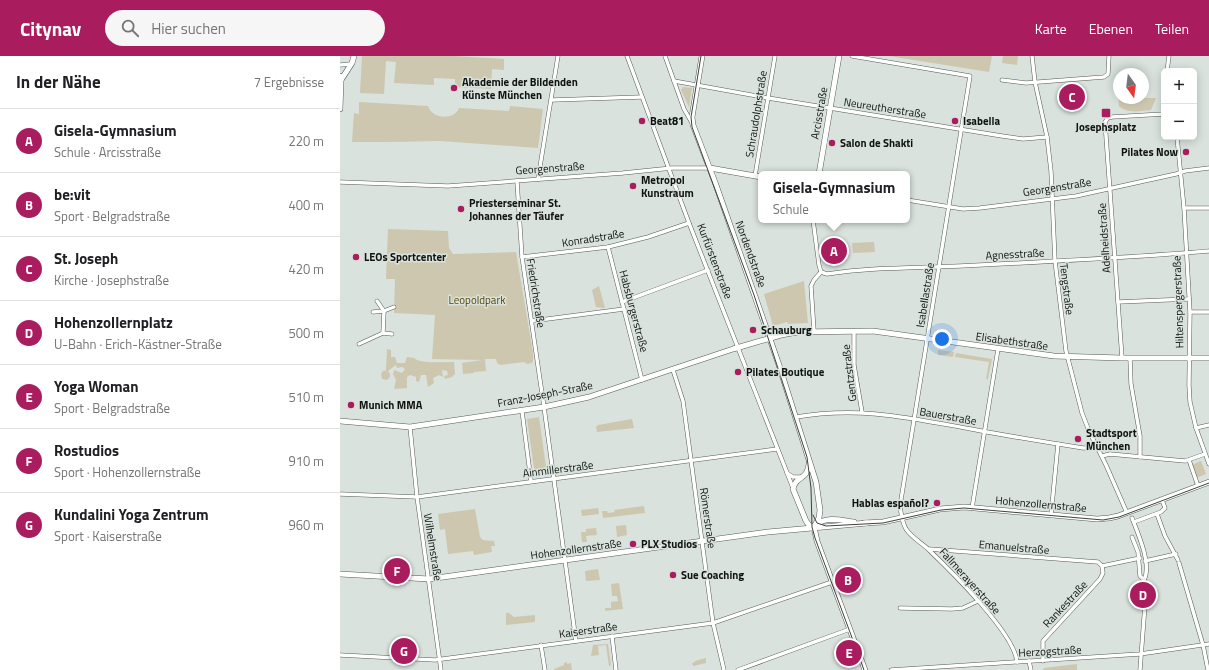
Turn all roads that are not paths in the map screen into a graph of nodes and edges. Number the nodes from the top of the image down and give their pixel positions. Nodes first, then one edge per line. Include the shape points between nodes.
1 (354, 56) edge
2 (558, 56) edge
3 (627, 56) edge
4 (665, 56) edge
5 (702, 56) edge
6 (775, 56) edge
7 (839, 56) edge
8 (852, 56) edge
9 (1032, 56) edge
10 (1109, 56) edge
11 (1168, 56) edge
12 (352, 63) junction
13 (340, 65) edge
14 (1167, 68) edge
15 (341, 78) edge
16 (1002, 80) dead end
17 (674, 81) junction
18 (1036, 82) junction
19 (698, 86) junction
20 (642, 97) junction
21 (768, 98) junction
22 (552, 100) junction
23 (340, 108) edge
24 (830, 108) junction
25 (1161, 114) edge
26 (693, 125) junction
27 (962, 129) junction
28 (1047, 137) junction
29 (1177, 140) edge
30 (669, 168) junction
31 (710, 168) junction
32 (1209, 168) edge
33 (759, 171) edge
34 (820, 171) edge
35 (1180, 173) junction
36 (758, 176) edge
37 (538, 179) junction
38 (517, 181) junction
39 (340, 182) edge
40 (1110, 188) junction
41 (1053, 199) junction
42 (910, 200) edge
43 (949, 207) junction
44 (1184, 208) junction
45 (1209, 208) edge
46 (689, 223) junction
47 (813, 223) edge
48 (608, 247) junction
49 (1209, 252) edge
50 (1186, 254) junction
51 (522, 258) junction
52 (1115, 258) junction
53 (1055, 261) junction
54 (938, 267) junction
55 (708, 270) junction
56 (821, 272) junction
57 (1189, 299) junction
58 (377, 301) dead end
59 (622, 302) junction
60 (1118, 302) junction
61 (394, 307) dead end
62 (624, 309) junction
63 (384, 311) junction
64 (373, 312) dead end
65 (1190, 312) junction
66 (1209, 312) edge
67 (532, 321) junction
68 (814, 331) junction
69 (854, 331) junction
70 (383, 333) junction
71 (392, 334) dead end
72 (770, 338) junction
73 (927, 339) junction
74 (359, 344) dead end
75 (737, 348) junction
76 (998, 349) junction
77 (1068, 357) junction
78 (1122, 358) junction
79 (1130, 358) junction
80 (1209, 358) edge
81 (1189, 359) junction
82 (673, 370) junction
83 (643, 380) junction
84 (544, 407) junction
85 (522, 411) junction
86 (862, 412) junction
87 (796, 417) junction
88 (914, 419) junction
89 (340, 421) edge
90 (1209, 425) edge
91 (410, 427) junction
92 (1196, 428) junction
93 (984, 431) junction
94 (1058, 444) junction
95 (1095, 445) junction
96 (777, 449) junction
97 (1205, 454) junction
98 (1102, 456) junction
99 (1140, 457) junction
100 (691, 460) junction
101 (1188, 460) junction
102 (809, 461) junction
103 (1209, 464) edge
104 (786, 472) junction
105 (804, 476) junction
106 (554, 478) junction
107 (531, 481) junction
108 (816, 482) junction
109 (1209, 482) edge
110 (1198, 486) junction
111 (794, 491) junction
112 (340, 494) edge
113 (417, 497) junction
114 (1162, 500) junction
115 (972, 508) junction
116 (1127, 513) junction
117 (1157, 514) junction
118 (820, 515) junction
119 (1051, 515) junction
120 (902, 518) junction
121 (827, 520) junction
122 (867, 523) junction
123 (814, 527) junction
124 (1140, 537) junction
125 (702, 541) junction
126 (929, 549) junction
127 (1176, 554) junction
128 (1139, 558) junction
129 (1145, 559) junction
130 (565, 560) junction
131 (1102, 566) junction
132 (340, 574) edge
133 (429, 579) junction
134 (1144, 580) junction
135 (832, 582) junction
136 (978, 601) junction
137 (900, 608) dead end
138 (713, 623) junction
139 (850, 629) junction
140 (612, 636) junction
141 (576, 641) junction
142 (1209, 644) edge
143 (541, 645) junction
144 (1203, 645) junction
145 (1140, 654) junction
146 (340, 655) edge
147 (441, 659) junction
148 (1029, 661) junction
149 (1043, 661) junction
150 (1017, 662) junction
151 (971, 665) junction
152 (442, 670) edge
153 (545, 670) edge
154 (616, 670) edge
155 (724, 670) edge
156 (738, 670) edge
157 (865, 670) edge
158 (891, 670) edge
159 (971, 670) edge
160 (1031, 670) edge
161 (1140, 670) edge
162 (1208, 670) edge

1 - 12 main road
2 - 22 street
3 - 20 street, Kurfürstenstraße
4 - 17 street, Nordendstraße
5 - 19 main road
6 - 21 street, Schraudolphstraße
7 - 24 main road, Arcisstraße
8 - 27 street, Isabellastraße via 970,76
9 - 18 street, Tengstraße
10 - 18 street via 1106,77
11 - 14 street
12 - 13 street
12 - 15 main road
15 - 23 main road
16 - 18 street
17 - 19 street, Neureutherstraße
17 - 26 street, Nordendstraße
18 - 28 street, Tengstraße
19 - 21 street, Neureutherstraße
19 - 26 main road via 692,117
20 - 22 street
20 - 30 street, Kurfürstenstraße
21 - 24 street, Neureutherstraße
21 - 33 street, Schraudolphstraße
22 - 37 street
24 - 27 street, Neureutherstraße
24 - 34 main road, Arcisstraße
25 - 40 street, Adelheidstraße via 1108,118 1105,122
26 - 31 main road, Nordendstraße
27 - 28 street, Neureutherstraße via 1023,138
27 - 43 street, Isabellastraße
28 - 41 street, Tengstraße
29 - 35 street, Hiltenspergerstraße
30 - 31 street, Georgenstraße
30 - 37 street, Georgenstraße
30 - 46 street, Kurfürstenstraße
31 - 36 main road, Georgenstraße
31 - 72 main road, Nordendstraße
32 - 35 street, Georgenstraße
35 - 40 street, Georgenstraße
35 - 44 street, Hiltenspergerstraße
37 - 38 street, Georgenstraße
38 - 39 street, Georgenstraße via 448,186
38 - 51 street, Friedrichstraße
40 - 41 street, Georgenstraße
40 - 52 street, Adelheidstraße
41 - 43 street, Georgenstraße via 980,208
41 - 53 street, Tengstraße
42 - 43 street, Georgenstraße
43 - 54 street, Isabellastraße
44 - 45 street
44 - 50 street, Hiltenspergerstraße
46 - 48 street, Konradstraße
46 - 55 street, Kurfürstenstraße
47 - 56 street
48 - 51 street, Konradstraße
48 - 59 street, Habsburgerstraße
49 - 50 street, Agnesstraße
50 - 52 street, Agnesstraße
50 - 57 street, Hiltenspergerstraße
51 - 67 street, Friedrichstraße
52 - 53 street, Agnesstraße
52 - 60 street, Adelheidstraße
53 - 54 street, Agnesstraße
53 - 77 street, Tengstraße
54 - 56 street, Agnesstraße via 886,268 827,274
54 - 73 street, Isabellastraße
55 - 59 street
55 - 75 street, Kurfürstenstraße
56 - 68 street via 811,286
57 - 60 street
57 - 65 street, Hiltenspergerstraße
58 - 63 street
59 - 62 street, Habsburgerstraße
60 - 78 street, Adelheidstraße
61 - 63 street
62 - 67 street
62 - 83 street, Habsburgerstraße
63 - 64 street
63 - 70 street
65 - 66 street
65 - 81 street, Hiltenspergerstraße
67 - 84 street, Friedrichstraße
68 - 69 main road, Elisabethstraße
68 - 72 main road, Elisabethstraße via 791,332
69 - 73 main road, Elisabethstraße via 873,331
69 - 86 street, Gentzstraße via 854,365
70 - 71 street
70 - 74 street
72 - 75 main road, Franz-Joseph-Straße
72 - 87 main road, Nordendstraße
73 - 76 main road, Elisabethstraße
73 - 88 street, Isabellastraße
75 - 82 main road, Franz-Joseph-Straße
75 - 96 street, Kurfürstenstraße
76 - 77 main road, Elisabethstraße
76 - 93 street
77 - 78 main road, Elisabethstraße
77 - 95 street, Tengstraße via 1082,413
78 - 79 main road, Elisabethstraße
79 - 81 main road, Elisabethstraße
79 - 99 street via 1133,400 1140,436
80 - 81 main road, Elisabethstraße
81 - 92 street, Hiltenspergerstraße via 1190,402
82 - 83 main road, Franz-Joseph-Straße
82 - 100 street, Römerstraße via 682,395
83 - 84 main road, Franz-Joseph-Straße via 589,397
84 - 85 main road, Franz-Joseph-Straße
84 - 106 street, Friedrichstraße
85 - 91 main road, Franz-Joseph-Straße
85 - 107 street
86 - 87 street, Bauerstraße via 827,412
86 - 88 street, Bauerstraße
87 - 102 main road, Nordendstraße
88 - 93 street, Bauerstraße
88 - 120 street, Isabellastraße via 900,506
89 - 91 main road, Franz-Joseph-Straße
90 - 92 street
91 - 113 street, Wilhelmstraße
92 - 97 street, Hiltenspergerstraße
93 - 94 street, Bauerstraße
93 - 115 street
94 - 95 street, Bauerstraße via 1087,448
94 - 119 street
95 - 98 street, Tengstraße
96 - 100 street, Ainmillerstraße
96 - 104 street, Kurfürstenstraße
97 - 101 street
97 - 103 street, Hiltenspergerstraße
98 - 99 street via 1110,454
98 - 116 street, Tengstraße
99 - 101 street
100 - 106 street, Ainmillerstraße
100 - 125 street, Römerstraße
101 - 110 street
102 - 105 main road via 809,470
102 - 108 main road, Nordendstraße
104 - 105 street via 794,477
104 - 111 street, Kurfürstenstraße
105 - 108 main road
105 - 111 main road via 795,483
106 - 107 street, Ainmillerstraße
106 - 130 street
107 - 113 street, Ainmillerstraße
108 - 118 main road, Nordendstraße
109 - 110 main road, Hohenzollernstraße
110 - 114 main road, Hohenzollernstraße
111 - 123 main road via 806,520
112 - 113 street, Ainmillerstraße
113 - 133 street, Wilhelmstraße
114 - 116 main road, Hohenzollernstraße
114 - 117 street via 1165,508
115 - 119 main road, Hohenzollernstraße
115 - 120 main road, Hohenzollernstraße via 945,508
116 - 119 main road, Hohenzollernstraße via 1103,519
117 - 124 street via 1145,520 1133,520
117 - 127 street via 1165,536
118 - 121 main road
118 - 123 main road
120 - 122 main road, Hohenzollernstraße
120 - 126 street, Fallmerayerstraße via 907,531
121 - 122 main road, Hohenzollernstraße
121 - 123 main road, Hohenzollernstraße
122 - 123 main road, Hohenzollernstraße
123 - 125 main road, Hohenzollernstraße
123 - 135 main road via 816,540
124 - 128 street via 1133,538
124 - 129 street
125 - 130 main road, Hohenzollernstraße
125 - 138 street, Römerstraße
126 - 131 street, Emanuelstraße via 1098,562
126 - 136 street, Fallmerayerstraße
127 - 129 street
127 - 144 street
128 - 129 street
128 - 131 street
128 - 134 street via 1140,576
129 - 134 street
130 - 133 main road, Hohenzollernstraße
130 - 141 street
131 - 149 street, Rankestraße via 1103,573 1100,579 1043,641
132 - 133 main road, Hohenzollernstraße
133 - 147 street, Wilhelmstraße
134 - 145 street via 1145,605
135 - 138 street, Kaiserstraße
135 - 139 main road
136 - 137 street via 963,608 952,609
136 - 150 street, Fallmerayerstraße via 1013,646
138 - 140 street, Kaiserstraße
138 - 155 street, Römerstraße
139 - 156 street
139 - 157 main road
140 - 141 street, Kaiserstraße
140 - 154 street
141 - 143 street, Kaiserstraße
142 - 144 street, Herzogstraße
143 - 147 street, Kaiserstraße
143 - 153 street
144 - 145 street, Herzogstraße
144 - 162 street
145 - 149 street, Herzogstraße
145 - 161 street
146 - 147 street, Kaiserstraße
147 - 152 street, Wilhelmstraße
148 - 149 street, Herzogstraße
148 - 150 street, Herzogstraße
148 - 160 street
150 - 151 street, Herzogstraße
151 - 158 street, Herzogstraße
151 - 159 street

